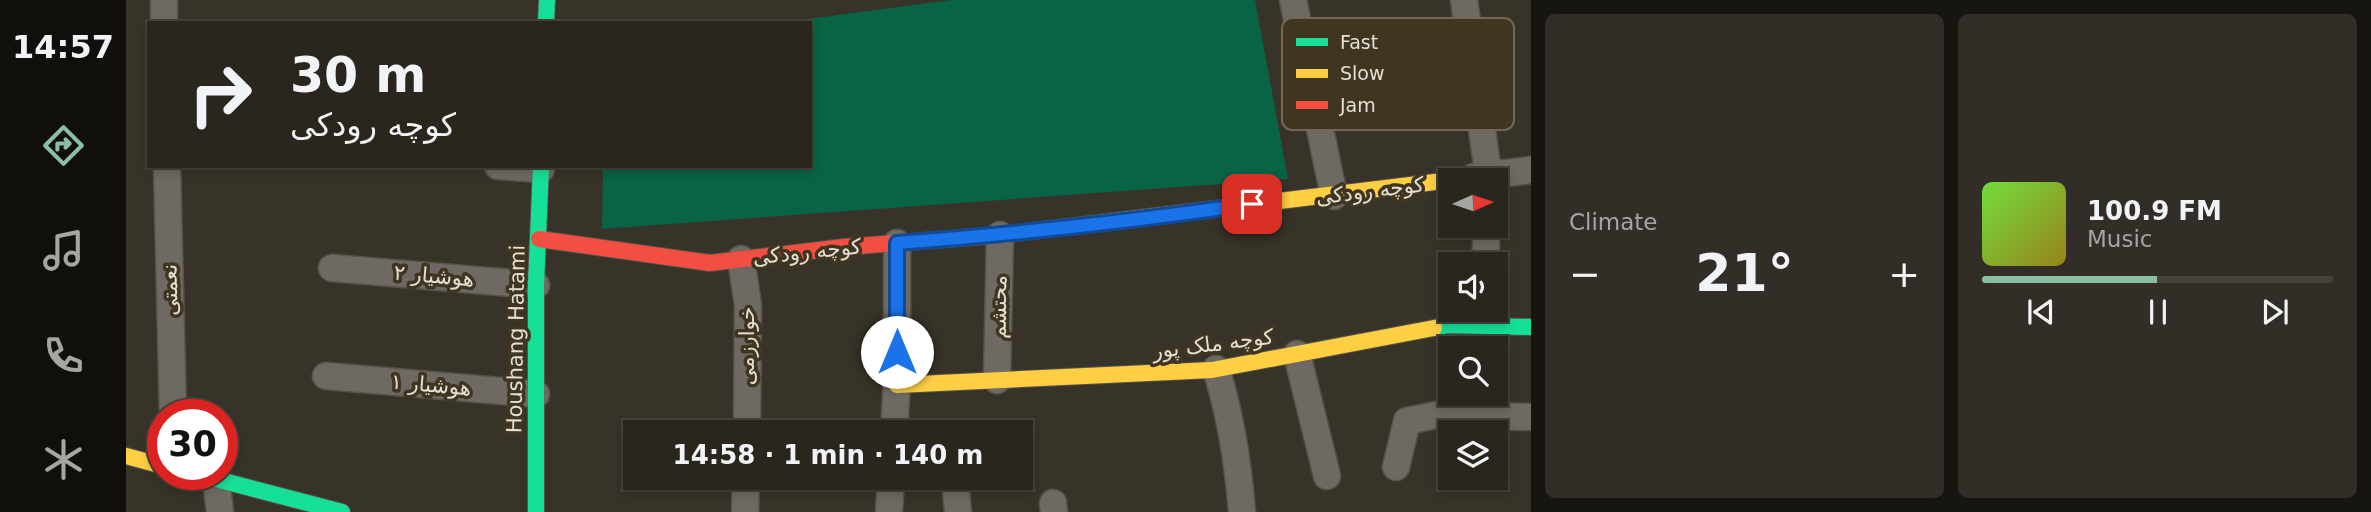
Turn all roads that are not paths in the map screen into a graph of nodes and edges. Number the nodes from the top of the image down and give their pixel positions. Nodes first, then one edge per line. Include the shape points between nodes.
1 (164, 0) edge
2 (547, 0) edge
3 (1293, 0) edge
4 (1464, 0) edge
5 (1297, 18) edge
6 (1467, 18) edge
7 (164, 21) edge
8 (546, 21) edge
9 (1320, 130) edge
10 (1482, 130) edge
11 (167, 168) edge
12 (541, 168) edge
13 (1488, 168) edge
14 (1531, 170) edge
15 (1508, 174) edge
16 (1438, 182) edge
17 (1334, 196) junction
18 (1000, 235) junction
19 (539, 239) junction
20 (897, 243) junction
21 (741, 260) junction
22 (332, 268) dead end
23 (536, 285) junction
24 (1461, 322) edge
25 (1507, 322) edge
26 (1531, 327) edge
27 (1297, 354) junction
28 (1216, 369) junction
29 (326, 376) dead end
30 (997, 380) junction
31 (897, 386) junction
32 (536, 394) junction
33 (173, 399) edge
34 (1531, 417) edge
35 (747, 420) edge
36 (895, 420) edge
37 (126, 456) edge
38 (147, 462) edge
39 (1396, 467) dead end
40 (1327, 476) dead end
41 (238, 485) edge
42 (211, 490) edge
43 (746, 490) edge
44 (890, 490) edge
45 (220, 512) edge
46 (342, 512) edge
47 (536, 512) edge
48 (746, 512) edge
49 (889, 512) edge
50 (1242, 512) edge

1 - 7 street
2 - 8 street
3 - 5 street
4 - 6 street
9 - 17 street
10 - 13 street
11 - 33 street, نعمتی
12 - 19 street, Houshang Hatami
14 - 15 street, کوچه رودکی
16 - 17 street, کوچه رودکی
17 - 18 street, کوچه رودکی
18 - 20 street, کوچه رودکی
18 - 30 street, محتشم
19 - 21 street, کوچه رودکی via 710,263
19 - 23 street, Houshang Hatami
20 - 21 street, کوچه رودکی
20 - 31 street
21 - 35 street, خوارزمی via 748,306
22 - 23 street, هوشیار ۲
23 - 32 street, Houshang Hatami
24 - 27 street, کوچه ملک پور
25 - 26 street, کوچه ملک پور
27 - 28 street, کوچه ملک پور
27 - 40 street
28 - 30 street, کوچه ملک پور
28 - 50 street via 1237,456
29 - 32 street, هوشیار ۱
30 - 31 street, کوچه ملک پور
31 - 36 street
32 - 47 street, Houshang Hatami
34 - 39 street via 1436,415 1407,421
37 - 38 street
41 - 46 street
42 - 45 street
43 - 48 street
44 - 49 street

